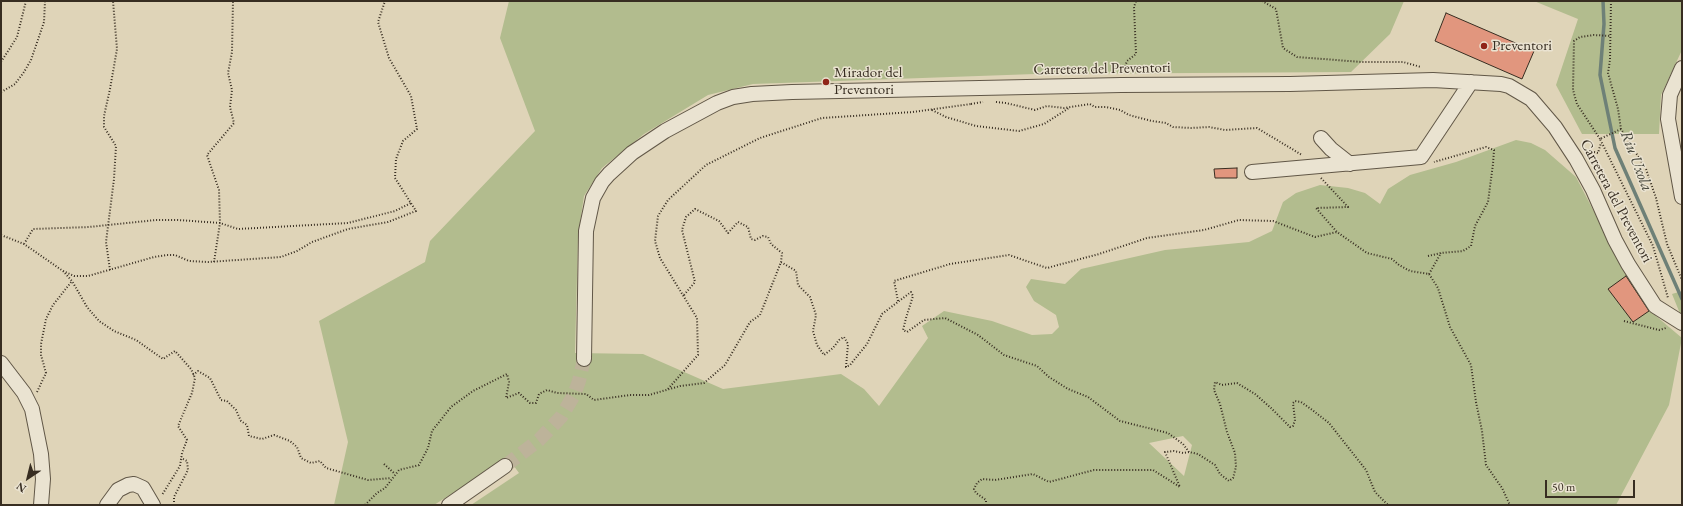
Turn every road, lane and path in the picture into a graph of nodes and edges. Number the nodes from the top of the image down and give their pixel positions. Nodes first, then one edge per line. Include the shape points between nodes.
1 (26, 1) edge
2 (45, 1) edge
3 (113, 1) edge
4 (233, 1) edge
5 (385, 1) edge
6 (1136, 1) edge
7 (1262, 1) edge
8 (1611, 1) edge
9 (1611, 36) junction
10 (1, 62) edge
11 (1424, 68) dead end
12 (1682, 68) edge
13 (1471, 82) junction
14 (1122, 85) junction
15 (1, 92) edge
16 (991, 97) junction
17 (971, 104) junction
18 (1071, 107) junction
19 (931, 110) junction
20 (1621, 129) junction
21 (1321, 138) dead end
22 (1601, 140) junction
23 (1594, 152) dead end
24 (1421, 157) junction
25 (1350, 164) junction
26 (1314, 167) junction
27 (1252, 172) dead end
28 (1682, 197) edge
29 (411, 203) junction
30 (220, 223) junction
31 (108, 226) junction
32 (1337, 232) junction
33 (1, 235) edge
34 (24, 244) junction
35 (1441, 253) junction
36 (1428, 256) dead end
37 (214, 262) junction
38 (781, 262) junction
39 (110, 270) junction
40 (63, 271) junction
41 (1429, 274) junction
42 (1682, 280) edge
43 (72, 281) junction
44 (684, 296) junction
45 (898, 302) junction
46 (1624, 321) dead end
47 (1678, 321) edge
48 (584, 359) tunnel mouth
49 (1, 363) edge
50 (193, 375) junction
51 (667, 390) junction
52 (30, 403) junction
53 (1189, 452) junction
54 (181, 458) junction
55 (384, 464) dead end
56 (505, 466) tunnel mouth
57 (395, 474) junction
58 (392, 478) junction
59 (157, 502) edge
60 (40, 505) edge
61 (107, 505) edge
62 (174, 505) edge
63 (365, 505) edge
64 (449, 505) edge
65 (986, 505) edge
66 (1388, 505) edge
67 (1510, 505) edge

1 - 10 path via 17,37
2 - 15 path via 44,22 31,60 15,84
3 - 31 path via 117,49 104,116 104,127 116,146
4 - 30 path via 232,52 228,73 232,90 230,107 234,123 207,155 219,190
5 - 29 path via 378,22 389,58 411,96 417,129 403,141 396,159 395,178
6 - 14 path via 1136,54 1127,62 1122,74
7 - 11 path via 1276,9 1283,48 1297,57 1403,62
8 - 9 path
9 - 20 path via 1608,73
9 - 22 path via 1594,35 1580,37 1574,41 1573,90 1577,104
12 - 28 street via 1670,95 1668,119
13 - 14 street, Carretera del Preventori via 1433,80
13 - 24 street
13 - 47 street, Carretera del Preventori via 1493,82 1510,86 1531,99 1543,112 1576,159 1628,264 1655,306
14 - 16 street, Carretera del Preventori
16 - 17 path
16 - 17 path
16 - 18 path via 1035,110 1047,106
16 - 48 street, Carretera del Preventori via 784,92 743,95 700,111 665,131 615,168 602,182 593,198 589,215 585,273
17 - 19 path
18 - 19 path via 1044,124 1019,131 976,126
18 - 26 path via 1090,104 1095,107 1106,106 1173,127 1209,127 1225,130 1257,128 1298,152
19 - 44 path via 822,118 760,138 706,165 668,200 658,216 656,227 655,241 660,258
20 - 22 path
20 - 42 path via 1646,170 1667,244
21 - 25 street
22 - 23 path via 1598,153
22 - 47 path via 1653,246
24 - 25 street
24 - 35 path via 1423,163 1436,162 1486,147 1494,150 1488,202 1475,226 1470,246 1463,251
25 - 26 street
26 - 27 street
26 - 32 path via 1318,175 1348,207 1316,208
29 - 30 path via 395,211 348,224 238,229
29 - 37 path via 416,211 406,216 348,229 281,257
30 - 31 path via 156,220
30 - 37 path
31 - 34 path via 33,229
31 - 39 path via 106,251
32 - 41 path via 1367,253 1392,259 1410,271
32 - 45 path via 1315,236 1273,220 1240,220 1204,230 1147,238 1048,268 1009,255 950,264 894,281
33 - 34 path
34 - 40 path
35 - 36 path
35 - 41 path
37 - 39 path via 189,261 175,255 167,255
38 - 44 path via 782,252 771,244 768,237 751,239 748,227 738,222 728,233 719,221 695,209 686,217 682,230 695,282
38 - 45 path via 796,271 798,285 810,297 816,316 813,331 817,345 824,355 844,337 848,344 846,367 867,344 882,314
38 - 51 path via 760,315 750,322 725,365 704,382
39 - 40 path via 81,277
40 - 43 path
41 - 67 path via 1438,288 1450,327 1471,365 1486,465
43 - 50 path via 87,307 99,321 114,331 136,340 163,359 175,351
43 - 52 path via 46,319 41,355 46,373
44 - 51 path via 697,318 698,355
45 - 53 path via 911,292 914,296 903,330 907,332 924,320 945,318 978,335 1004,355 1037,366 1049,377 1068,389 1088,397 1120,421 1168,433
46 - 47 path via 1659,330
49 - 52 street
50 - 54 path via 195,378 192,393 178,426 187,440
50 - 58 path via 198,371 210,378 221,400 227,401 236,410 241,421 247,425 249,436 262,439 274,435 290,441 297,446 301,458 312,463 320,462 326,468 368,480
51 - 57 path via 649,395 594,400 586,394 547,390 539,394 536,403 530,403 520,393 506,398 507,374 473,391 451,407 432,431 428,448 419,465 399,470
52 - 60 street via 41,461 43,485
53 - 65 path via 1165,452 1180,487 1153,470 1094,470 1049,482 1032,474 995,480 982,478 974,489 986,500
53 - 66 path via 1198,454 1215,465 1220,474 1229,481 1233,478 1236,468 1235,453 1214,390 1215,382 1222,385 1237,383 1271,408 1290,427 1295,420 1295,401 1301,402 1329,423 1366,470 1375,492
54 - 59 path via 180,466
54 - 62 path via 187,461 188,470 174,498
55 - 57 path
56 - 64 street
57 - 58 path
58 - 63 path via 385,488 376,493
59 - 61 street via 143,488 134,484 118,490

